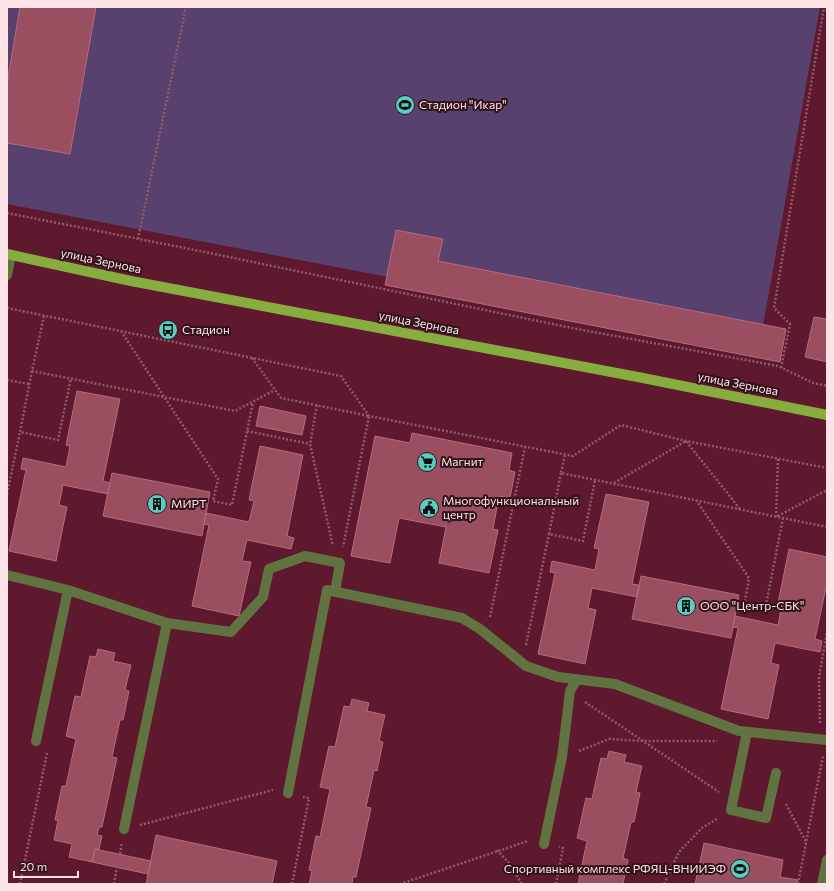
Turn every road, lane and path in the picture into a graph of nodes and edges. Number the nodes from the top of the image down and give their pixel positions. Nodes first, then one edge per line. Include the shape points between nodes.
1 (186, 7) edge
2 (824, 7) edge
3 (7, 213) edge
4 (138, 239) junction
5 (9, 255) edge
6 (7, 275) edge
7 (7, 308) edge
8 (44, 316) junction
9 (121, 331) junction
10 (252, 358) junction
11 (781, 368) junction
12 (32, 371) junction
13 (71, 378) junction
14 (7, 380) edge
15 (29, 384) junction
16 (827, 386) edge
17 (275, 390) junction
18 (165, 397) junction
19 (253, 402) junction
20 (317, 405) junction
21 (369, 416) junction
22 (827, 416) edge
23 (247, 431) junction
24 (20, 432) junction
25 (686, 441) junction
26 (310, 444) junction
27 (525, 447) junction
28 (565, 455) junction
29 (778, 459) junction
30 (827, 468) edge
31 (562, 473) junction
32 (595, 480) junction
33 (613, 484) junction
34 (827, 490) edge
35 (7, 494) edge
36 (696, 500) junction
37 (741, 510) junction
38 (776, 517) junction
39 (783, 518) junction
40 (827, 528) edge
41 (549, 534) junction
42 (340, 563) junction
43 (7, 575) edge
44 (68, 590) junction
45 (335, 592) junction
46 (167, 623) junction
47 (827, 632) edge
48 (487, 635) junction
49 (522, 663) junction
50 (577, 679) junction
51 (570, 691) junction
52 (746, 737) junction
53 (824, 740) edge
54 (36, 741) joint
55 (643, 741) junction
56 (562, 758) junction
57 (776, 773) dead end
58 (288, 793) junction
59 (732, 806) junction
60 (124, 829) junction
61 (544, 844) junction
62 (498, 850) junction
63 (120, 854) dead end
64 (827, 860) edge
65 (117, 867) dead end
66 (20, 884) edge
67 (114, 884) edge
68 (292, 884) edge
69 (400, 884) edge
70 (522, 884) edge
71 (556, 884) edge
72 (664, 884) edge
73 (798, 884) edge
74 (822, 884) edge

1 - 4 path
2 - 11 path via 774,308 790,324
3 - 4 path
4 - 11 path
5 - 6 street
5 - 22 main road, улица Зернова
7 - 8 path
8 - 9 path
8 - 12 path
9 - 10 path
9 - 18 path
10 - 17 path
10 - 21 path via 341,376
11 - 16 path via 813,383
12 - 13 path
12 - 15 path
13 - 18 path
13 - 24 path via 58,440
14 - 15 path
15 - 24 path
17 - 19 path
17 - 20 path via 281,398
18 - 19 path via 235,411
18 - 23 path via 218,479 213,501 232,505
19 - 23 path
20 - 21 path
20 - 26 path
21 - 27 path
21 - 42 path
23 - 26 path
24 - 35 path
25 - 28 path via 621,425 573,456
25 - 29 path
25 - 33 path
25 - 37 path
26 - 42 path via 333,546
27 - 28 path
27 - 48 path
28 - 31 path
29 - 30 path
29 - 38 path
31 - 32 path
31 - 41 path
32 - 33 path
32 - 41 path via 583,541
33 - 36 path
34 - 38 path
36 - 37 path
36 - 39 path via 749,578 744,606 765,610
37 - 38 path
38 - 39 path
39 - 40 path
41 - 49 path
42 - 45 street
42 - 46 street via 305,556 269,569 263,597 231,632
43 - 44 street
44 - 46 street
44 - 54 street
45 - 48 street via 462,618
45 - 58 street via 327,590
46 - 60 street
47 - 53 path via 819,677 818,712
48 - 49 street
49 - 50 street via 558,677
50 - 51 street
50 - 52 street via 614,684 739,732
51 - 55 path
51 - 56 street
52 - 53 street
52 - 55 path
52 - 59 street
53 - 73 path via 823,757
54 - 66 path via 49,743
55 - 56 path via 609,739
55 - 59 path
56 - 61 street
57 - 59 street via 766,818
58 - 60 path via 272,789
58 - 68 path via 309,798
59 - 72 path via 702,828 679,852
60 - 63 path
61 - 62 path via 527,840
61 - 71 path via 563,848
62 - 69 path
62 - 70 path
64 - 74 street
65 - 67 path

